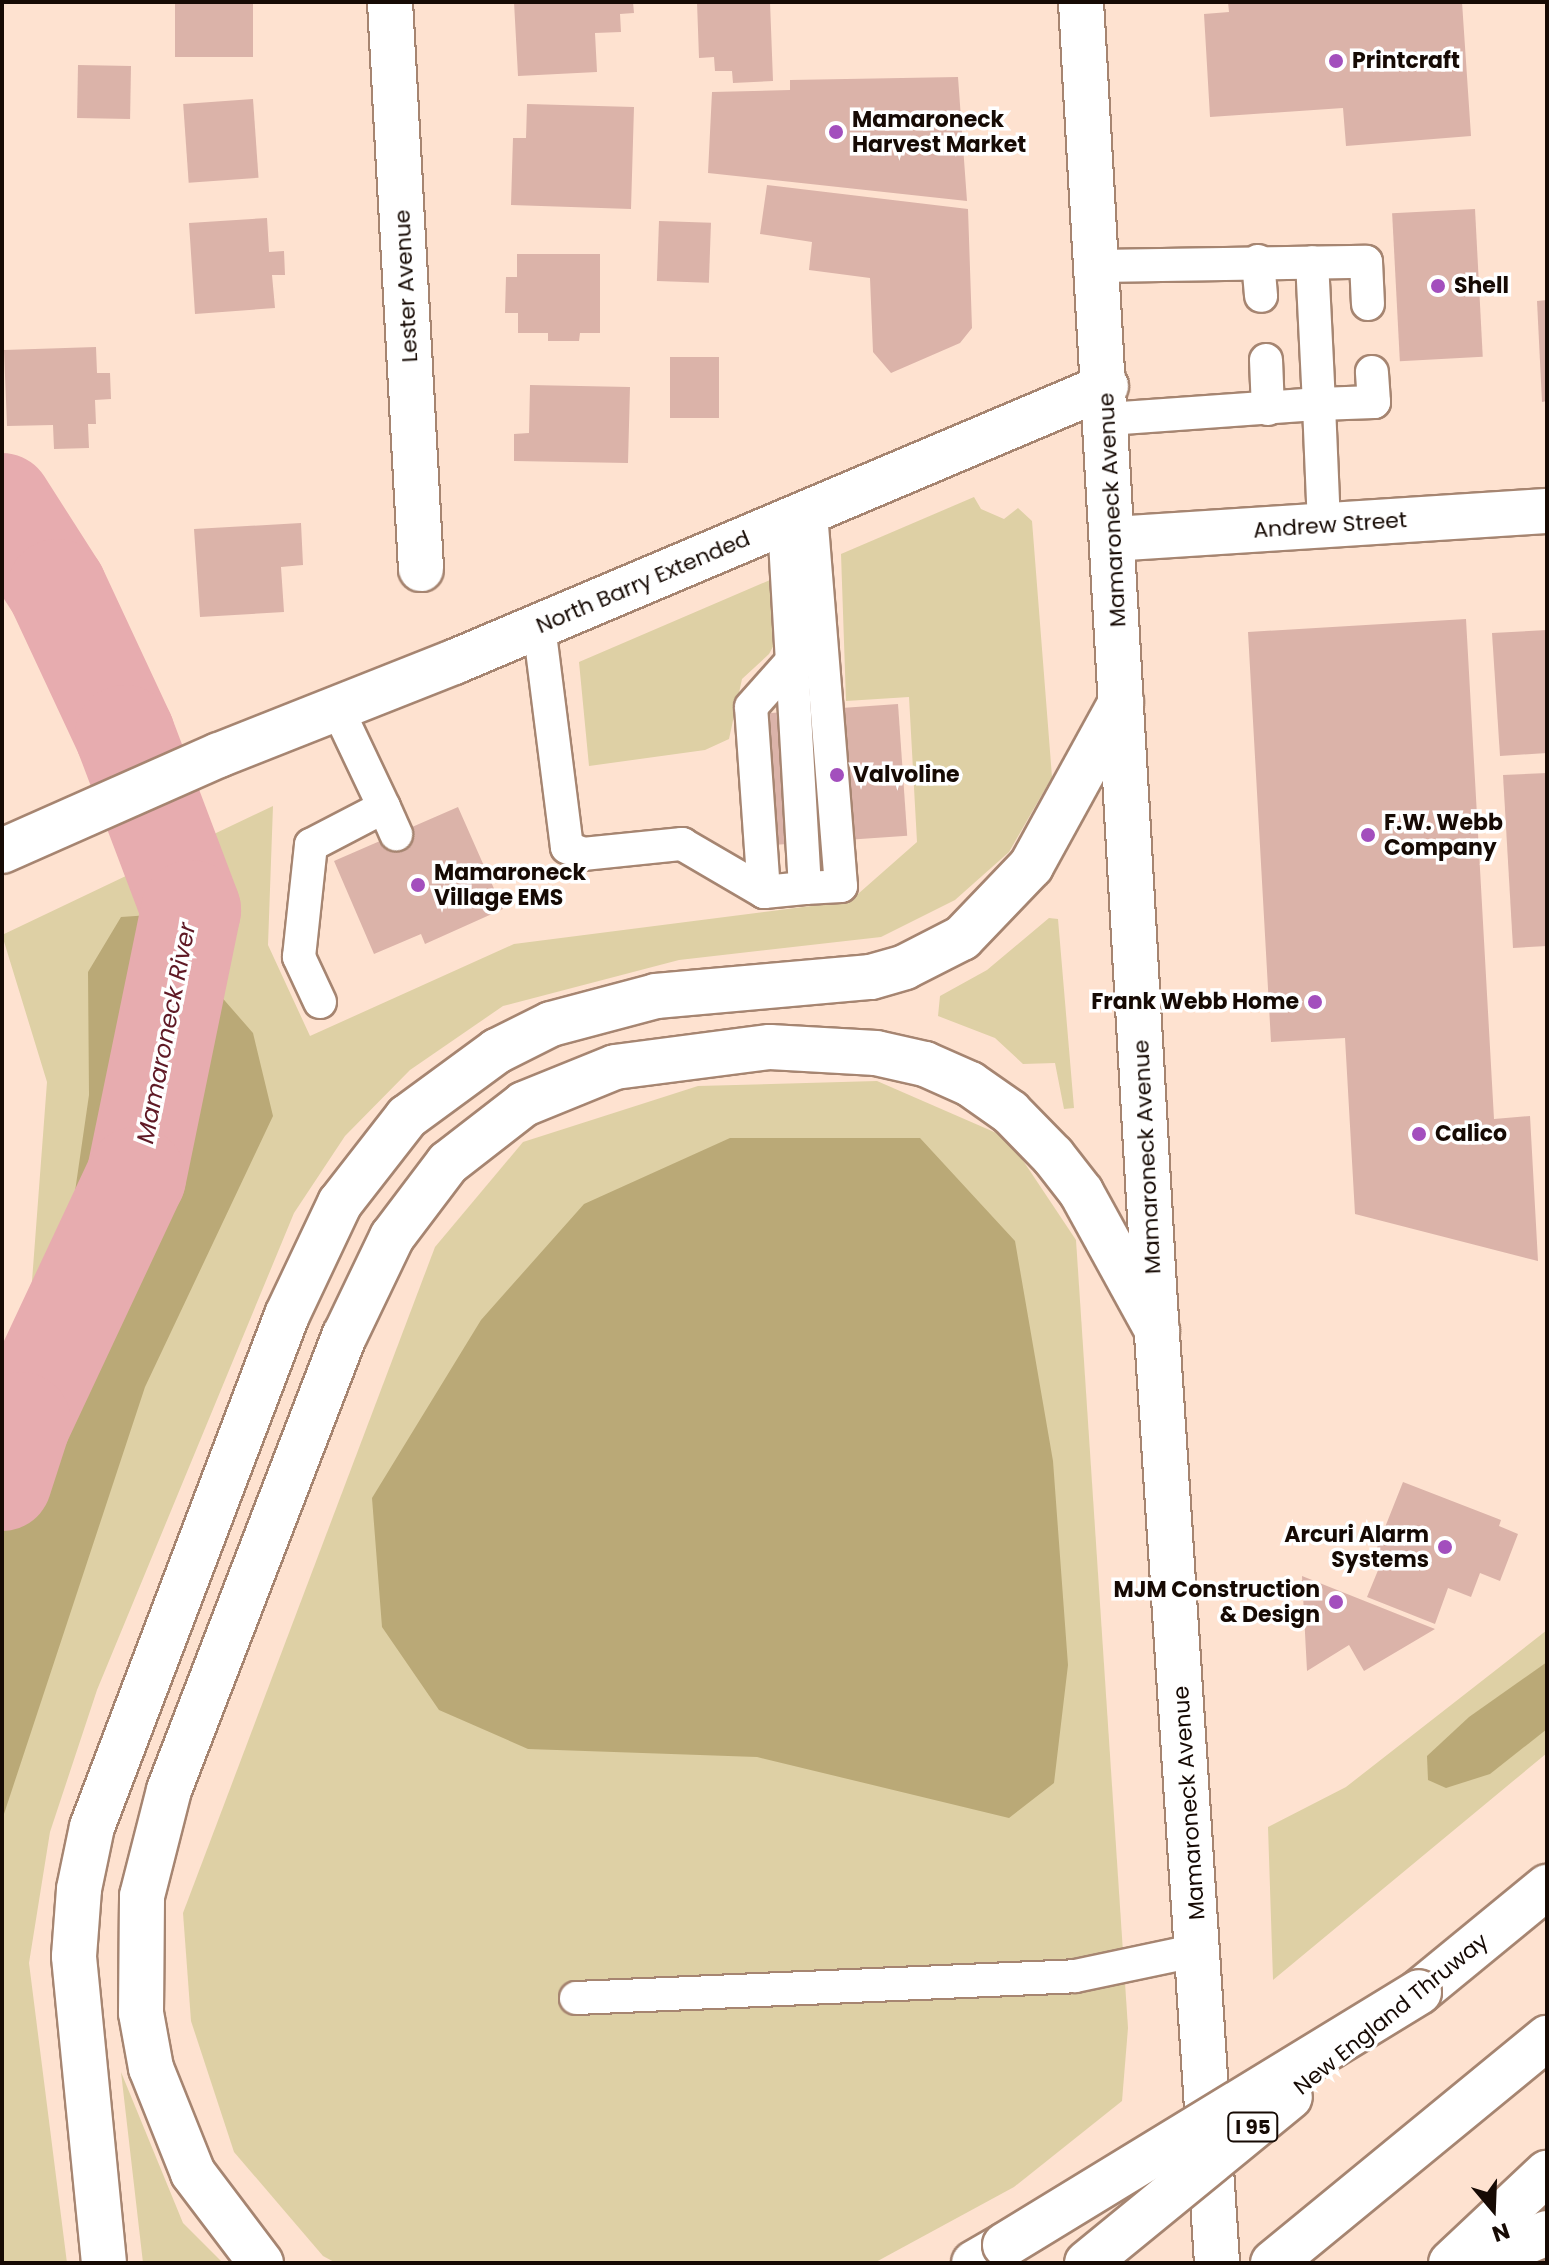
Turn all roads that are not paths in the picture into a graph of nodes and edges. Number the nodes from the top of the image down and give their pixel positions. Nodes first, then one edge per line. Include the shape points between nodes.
1 (390, 2) edge
2 (1081, 2) edge
3 (1258, 261) junction
4 (1312, 262) junction
5 (1099, 266) junction
6 (1261, 296) dead end
7 (1368, 304) dead end
8 (1266, 360) dead end
9 (1372, 372) dead end
10 (1107, 402) junction
11 (1319, 404) junction
12 (1268, 409) junction
13 (1547, 511) edge
14 (798, 516) junction
15 (1324, 525) junction
16 (1113, 539) junction
17 (421, 569) dead end
18 (539, 626) junction
19 (792, 661) junction
20 (1121, 702) junction
21 (337, 708) junction
22 (2, 851) edge
23 (805, 888) junction
24 (764, 892) junction
25 (320, 1002) dead end
26 (1157, 1330) junction
27 (1547, 1887) edge
28 (1198, 1950) junction
29 (1419, 1992) junction
30 (576, 1998) dead end
31 (1547, 2038) edge
32 (1547, 2173) edge
33 (1547, 2233) edge
34 (989, 2254) edge
35 (104, 2263) edge
36 (261, 2263) edge
37 (1087, 2263) edge
38 (1217, 2263) edge
39 (1273, 2263) edge
40 (1451, 2263) edge
41 (1476, 2263) edge

1 - 17 main road, Lester Avenue
2 - 5 main road, Mamaroneck Avenue
3 - 4 lane
3 - 5 lane
3 - 6 lane
4 - 7 lane via 1366,262
4 - 11 lane
5 - 10 main road, Mamaroneck Avenue
8 - 12 lane
9 - 11 lane via 1374,402
10 - 12 lane
10 - 14 main road, North Barry Extended
10 - 16 main road, Mamaroneck Avenue
11 - 12 lane
11 - 15 lane
13 - 15 main road, Andrew Street
14 - 18 main road, North Barry Extended
14 - 19 lane
14 - 23 lane via 841,886
15 - 16 main road, Andrew Street
16 - 20 main road, Mamaroneck Avenue
18 - 21 main road, North Barry Extended
18 - 24 lane via 567,847 583,854 682,844
19 - 23 lane
19 - 24 lane via 751,707
20 - 26 main road, Mamaroneck Avenue
20 - 35 main road via 1031,866 962,938 905,967 871,977 656,996 551,1024 449,1082 407,1117 340,1203 287,1315 92,1827 79,1889 74,1956
21 - 22 main road, North Barry Extended
21 - 25 lane via 390,821 311,845 299,957
23 - 24 lane
26 - 28 main road, Mamaroneck Avenue
26 - 36 main road via 1081,1192 1053,1156 1010,1112 970,1084 925,1064 824,1047 731,1049 652,1059 569,1082 524,1104 448,1163 392,1237 345,1335 187,1739 153,1839 142,1896 141,2013 151,2068 193,2173
27 - 29 main road, New England Thruway / I 95
28 - 30 lane via 1075,1976
28 - 38 main road, Mamaroneck Avenue
29 - 34 main road, bridge
29 - 37 main road, New England Thruway / I 95, bridge
31 - 39 main road
32 - 40 main road
33 - 41 main road

